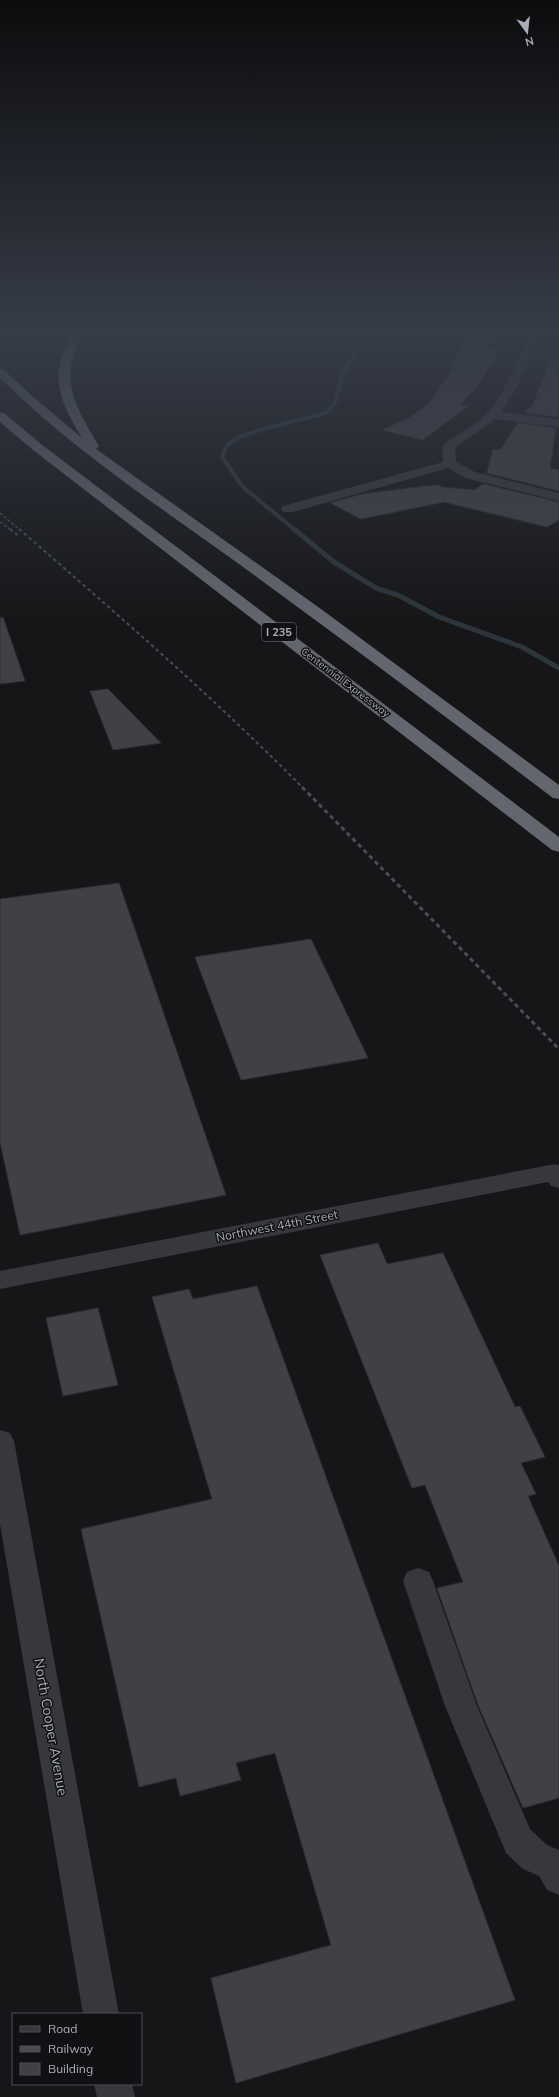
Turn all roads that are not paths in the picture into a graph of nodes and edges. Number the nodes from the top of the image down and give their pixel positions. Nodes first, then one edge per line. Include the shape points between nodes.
1 (13, 427) edge
2 (60, 427) edge
3 (81, 427) edge
4 (477, 427) edge
5 (100, 457) junction
6 (450, 464) junction
7 (559, 497) edge
8 (288, 509) dead end
9 (559, 794) edge
10 (559, 846) edge
11 (557, 1176) edge
12 (0, 1280) edge
13 (0, 1441) edge
14 (418, 1581) dead end
15 (559, 1878) edge
16 (101, 2013) edge
17 (113, 2085) edge
18 (116, 2097) edge

1 - 10 highway, Centennial Expressway / I 235
2 - 5 highway
3 - 5 highway
4 - 6 street via 448,447
5 - 9 highway via 369,651
6 - 7 street via 470,475
6 - 8 street
11 - 12 street, Northwest 44th Street
13 - 16 street, North Cooper Avenue
14 - 15 street via 461,1706 518,1841 535,1856 552,1864
17 - 18 street

